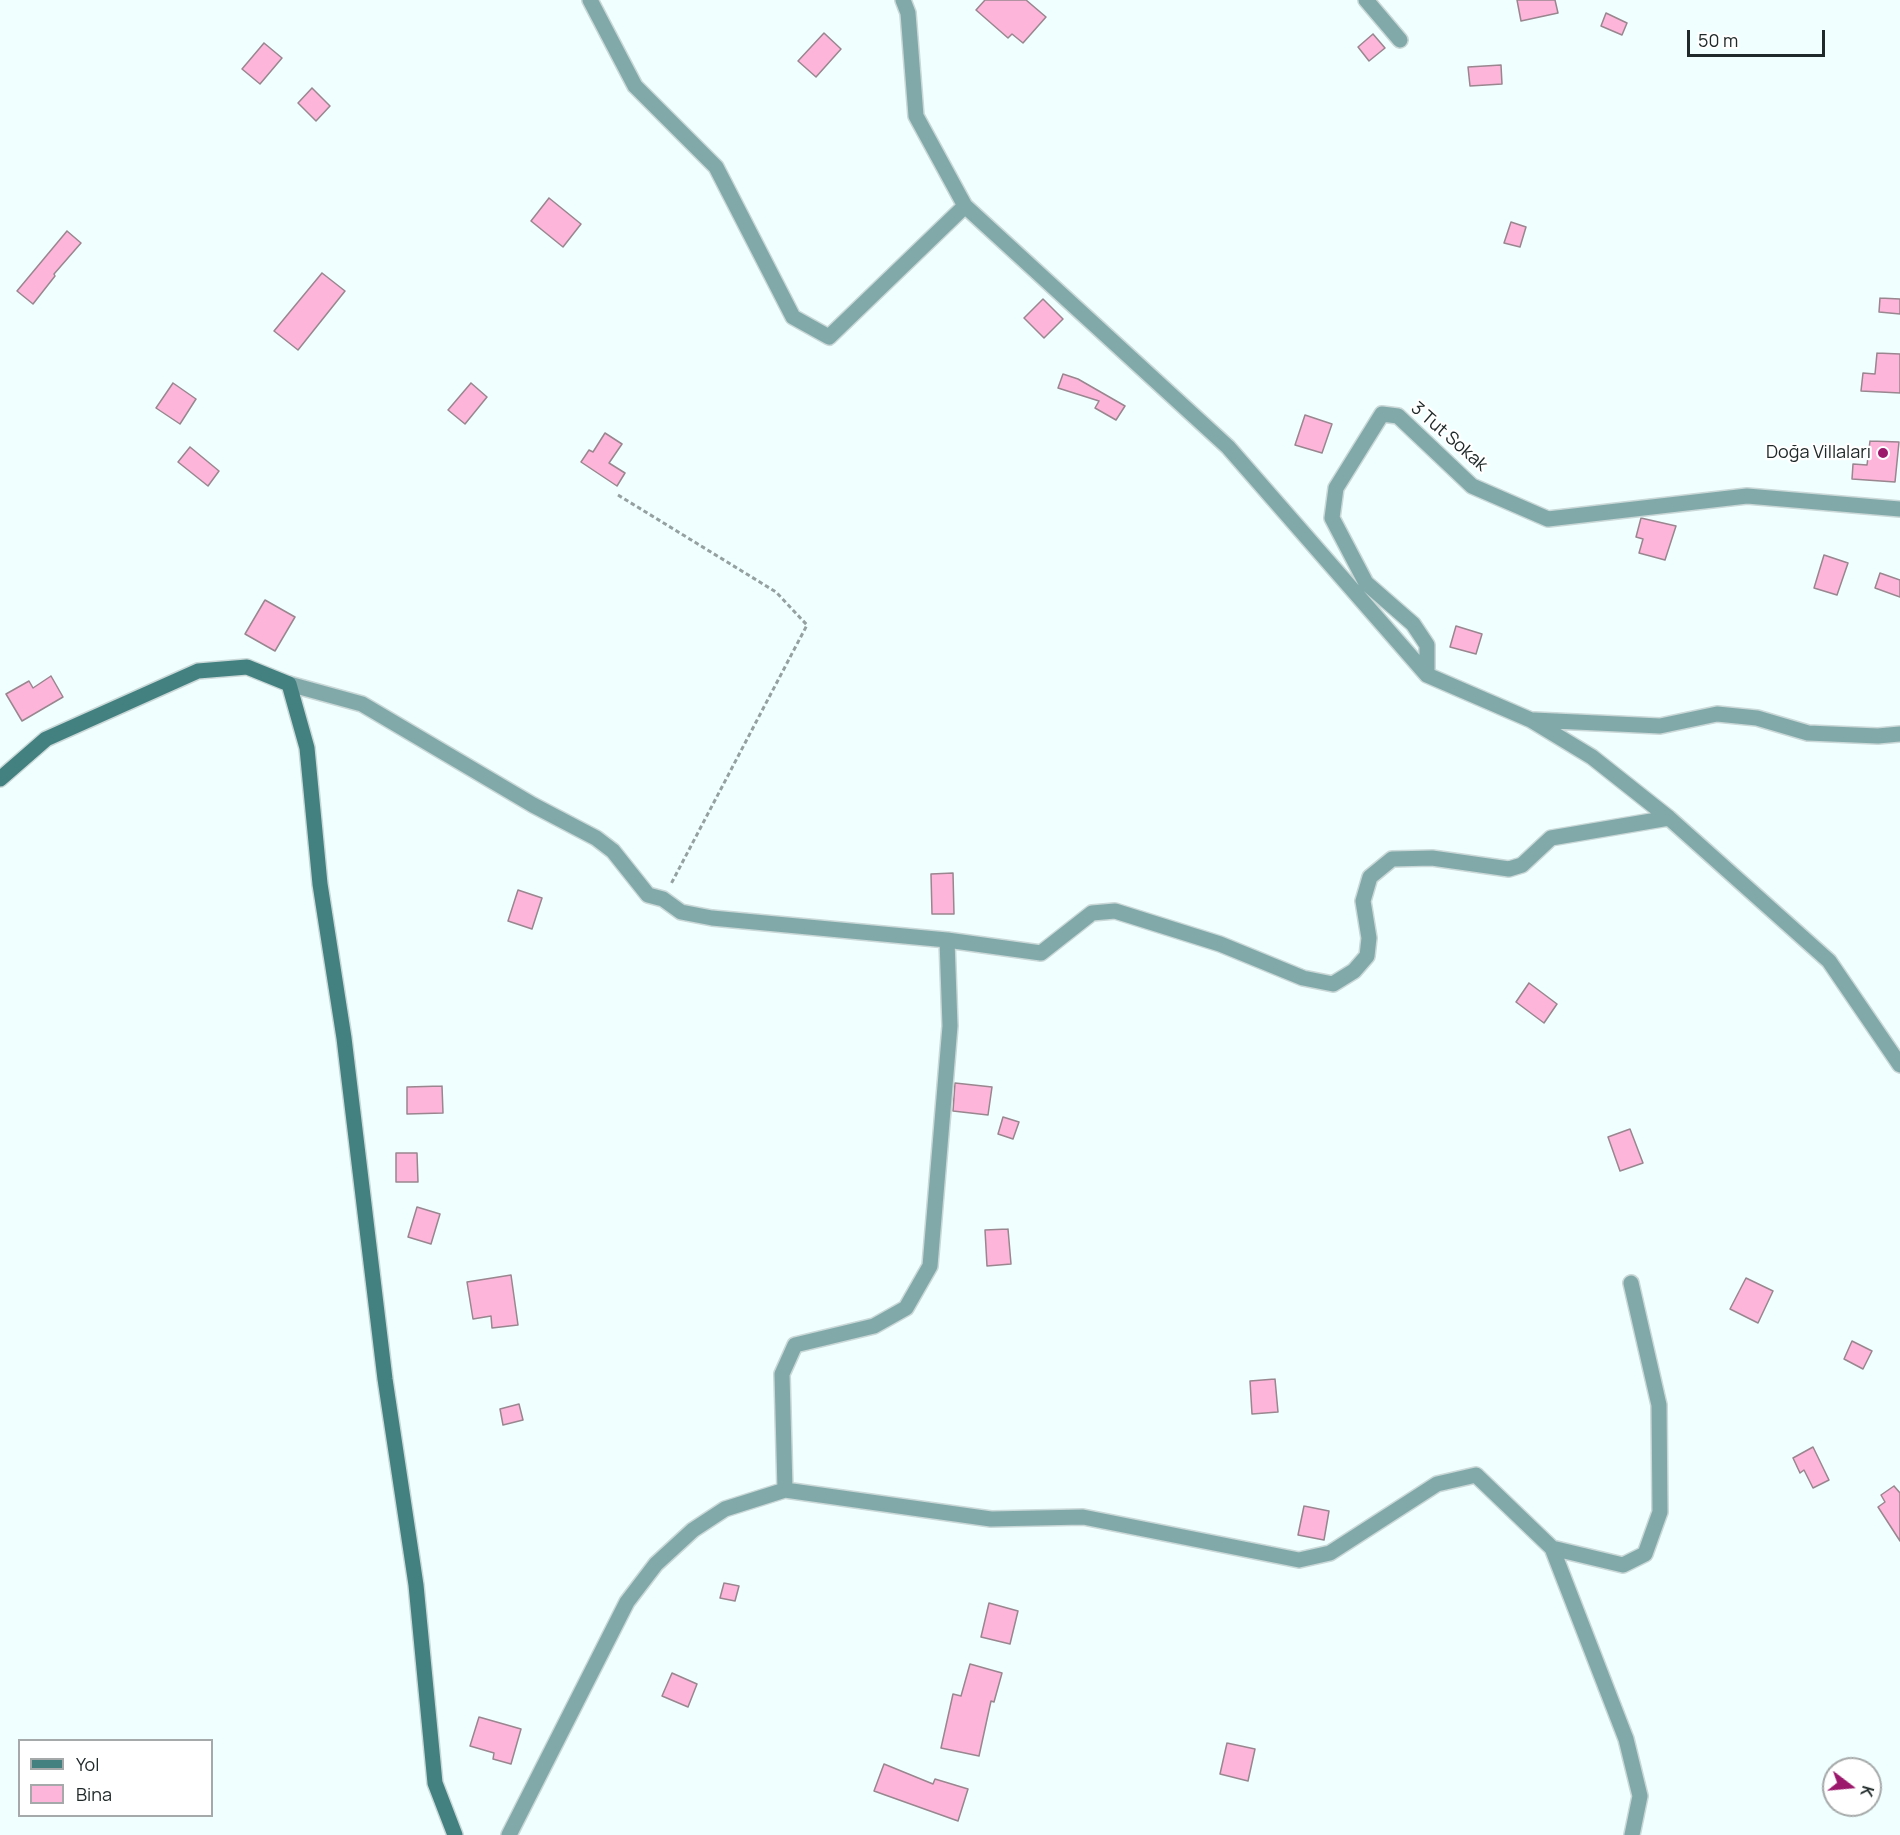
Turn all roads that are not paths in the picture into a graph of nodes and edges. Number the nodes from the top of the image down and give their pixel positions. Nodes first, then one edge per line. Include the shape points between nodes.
1 (590, 0) edge
2 (903, 0) edge
3 (1366, 0) edge
4 (1400, 40) dead end
5 (964, 206) junction
6 (1900, 509) edge
7 (1427, 675) junction
8 (289, 684) junction
9 (1531, 720) junction
10 (1900, 734) edge
11 (0, 779) edge
12 (1669, 818) junction
13 (947, 940) junction
14 (1900, 1065) edge
15 (1631, 1283) dead end
16 (785, 1490) junction
17 (1552, 1548) junction
18 (455, 1835) edge
19 (509, 1835) edge
20 (1632, 1835) edge

1 - 5 street via 635,86 716,167 793,317 829,337
2 - 5 street via 908,13 916,116
3 - 4 street
5 - 7 street via 1228,447
6 - 7 street, 3 Tut Sokak via 1748,496 1548,519 1472,486 1398,416 1382,414 1336,488 1332,518 1366,583 1413,624 1427,645
7 - 9 street
8 - 11 street via 247,667 198,671 45,739
8 - 13 street via 362,704 596,838 613,850 648,895 663,899 681,912
8 - 18 street via 307,748 320,884 416,1585 435,1783
9 - 10 street via 1660,726 1717,714 1757,718 1808,733
9 - 12 street via 1592,757
12 - 13 street via 1551,838 1522,865 1509,869 1432,858 1392,859 1370,877 1363,901 1369,938 1367,956 1354,971 1333,984 1303,978 1220,944 1115,911 1092,914 1041,953
12 - 14 street via 1829,961
13 - 16 street via 950,1026 930,1266 906,1308 874,1326 795,1345 782,1374
15 - 17 street via 1659,1405 1660,1512 1645,1554 1623,1565
16 - 17 street via 991,1519 1083,1517 1299,1560 1330,1553 1437,1484 1476,1475
16 - 19 street via 724,1509 693,1530 656,1564 627,1602
17 - 20 street via 1626,1739 1640,1796

